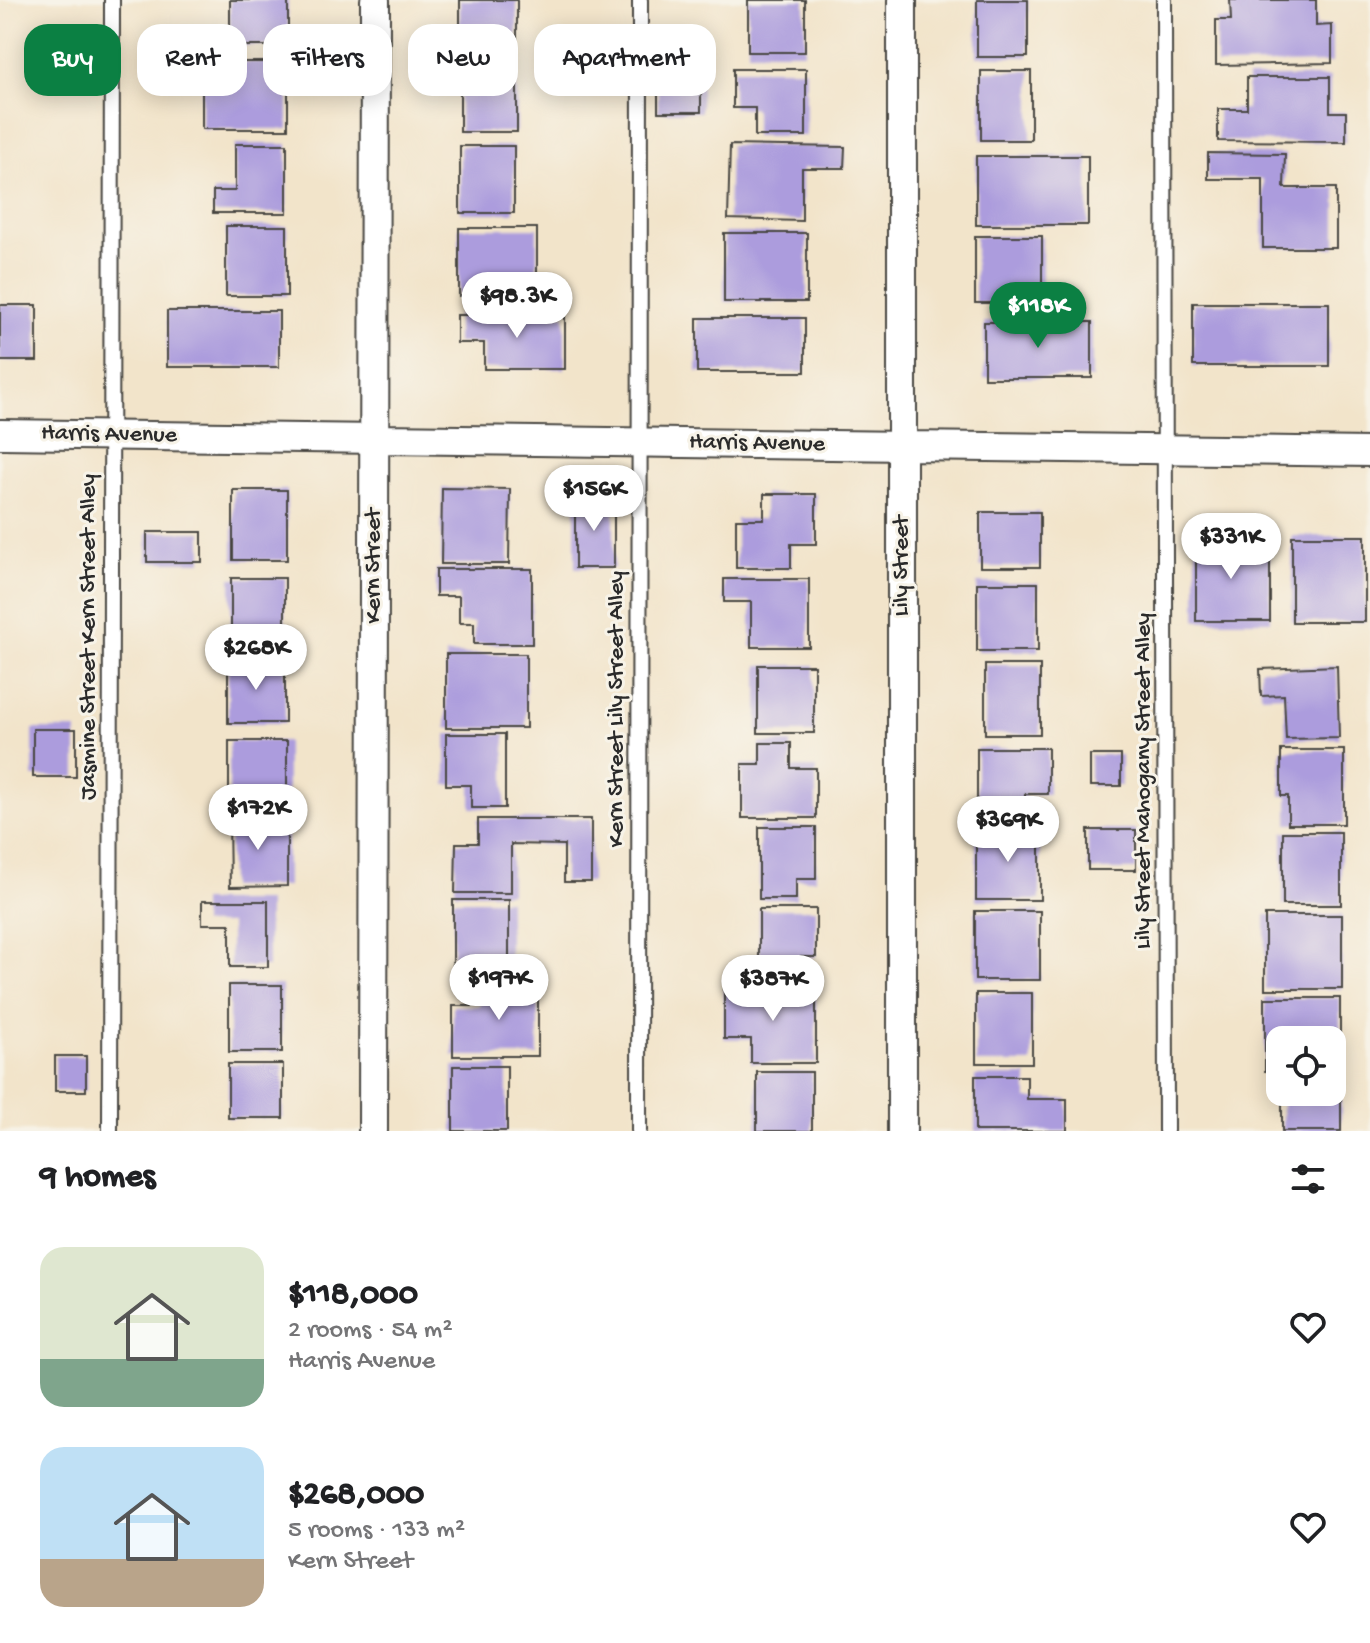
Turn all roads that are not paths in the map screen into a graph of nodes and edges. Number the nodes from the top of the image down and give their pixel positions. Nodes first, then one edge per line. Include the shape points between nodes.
1 (112, 0) edge
2 (375, 0) edge
3 (640, 0) edge
4 (902, 0) edge
5 (1164, 0) edge
6 (0, 434) edge
7 (111, 435) junction
8 (374, 438) junction
9 (639, 442) junction
10 (903, 446) junction
11 (1166, 449) junction
12 (1370, 452) edge
13 (110, 1131) edge
14 (373, 1131) edge
15 (639, 1131) edge
16 (902, 1131) edge
17 (1166, 1131) edge

1 - 7 lane, Jasmine Street Kern Street Alley
2 - 8 street, Kern Street
3 - 9 lane, Kern Street Lily Street Alley
4 - 10 street, Lily Street
5 - 11 lane, Lily Street Mahogany Street Alley
6 - 7 street, Harris Avenue
7 - 8 street, Harris Avenue
7 - 13 lane, Jasmine Street Kern Street Alley
8 - 9 street, Harris Avenue
8 - 14 street, Kern Street
9 - 10 street, Harris Avenue
9 - 15 lane, Kern Street Lily Street Alley
10 - 11 street, Harris Avenue
10 - 16 street, Lily Street
11 - 12 street, Harris Avenue
11 - 17 lane, Lily Street Mahogany Street Alley

